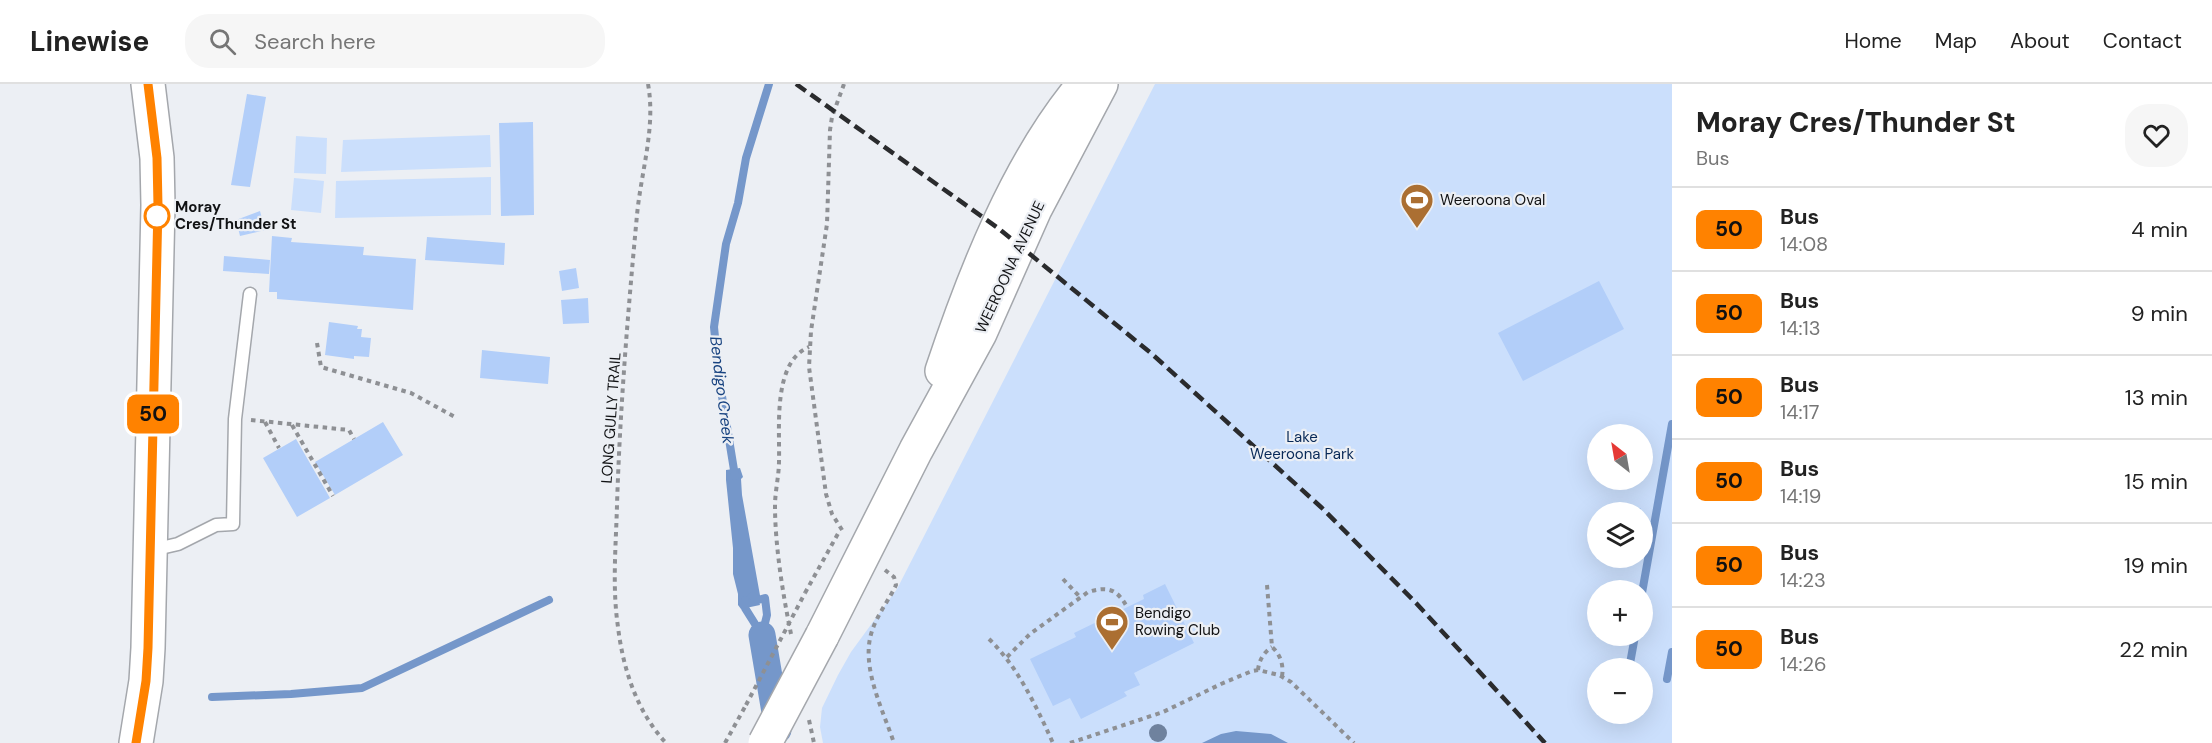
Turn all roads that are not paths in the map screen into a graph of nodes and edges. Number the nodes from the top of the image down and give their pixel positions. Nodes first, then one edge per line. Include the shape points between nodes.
1 (148, 84) edge
2 (1084, 84) edge
3 (1101, 84) edge
4 (250, 294) dead end
5 (916, 450) junction
6 (151, 550) junction
7 (136, 743) edge
8 (765, 743) edge

1 - 6 main road via 158,206
2 - 5 main road, WEEROONA AVENUE via 1044,138 998,228 958,322
3 - 5 main road, WEEROONA AVENUE via 1035,209 980,333
4 - 6 lane via 235,419 233,524 216,525 177,544
5 - 8 main road, WEEROONA AVENUE, bridge via 866,552 807,638
6 - 7 main road via 147,670

